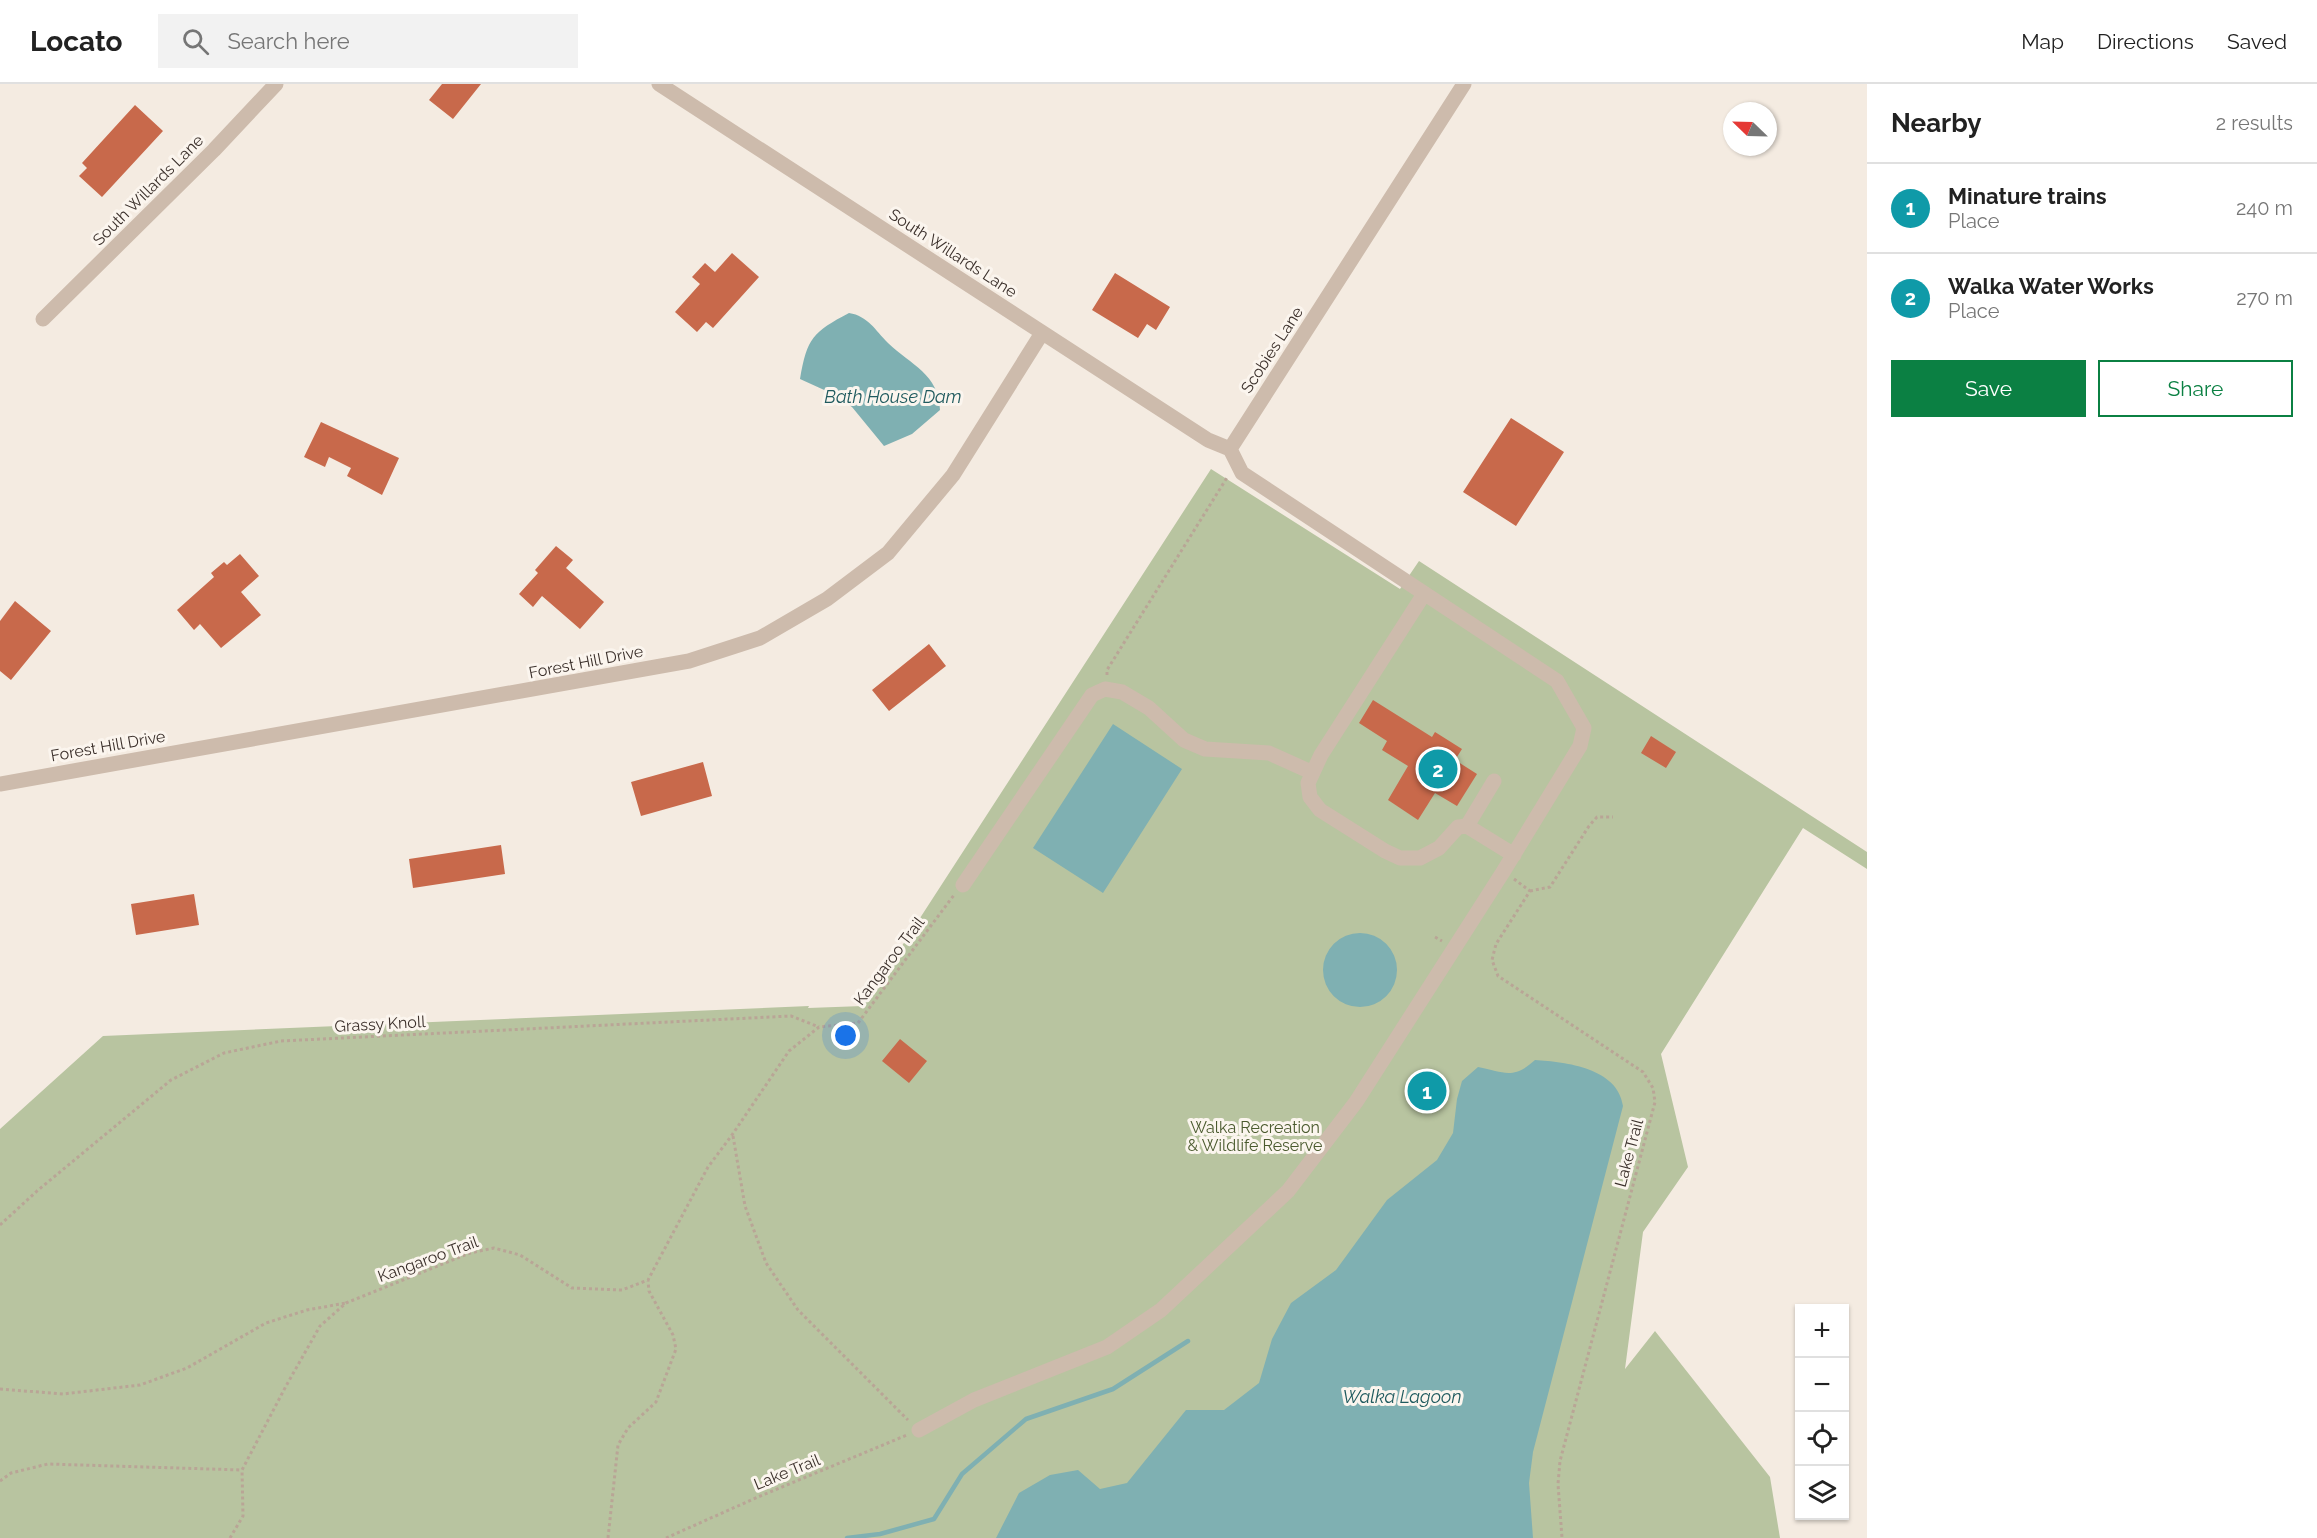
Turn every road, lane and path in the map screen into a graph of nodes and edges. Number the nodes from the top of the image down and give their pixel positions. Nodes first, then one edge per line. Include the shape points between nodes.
1 (276, 84) edge
2 (659, 84) edge
3 (1464, 84) edge
4 (43, 319) dead end
5 (1042, 333) junction
6 (1230, 449) junction
7 (1236, 465) junction
8 (1424, 594) junction
9 (1106, 689) junction
10 (1311, 772) junction
11 (1494, 781) dead end
12 (0, 784) edge
13 (1613, 817) dead end
14 (1467, 826) junction
15 (1514, 855) junction
16 (1503, 872) junction
17 (963, 885) joint
18 (1530, 891) junction
19 (1435, 936) dead end
20 (1440, 940) dead end
21 (819, 1028) junction
22 (732, 1135) junction
23 (0, 1225) edge
24 (648, 1280) junction
25 (346, 1303) junction
26 (0, 1389) edge
27 (919, 1430) junction
28 (242, 1470) junction
29 (0, 1481) edge
30 (230, 1538) edge
31 (608, 1538) edge
32 (666, 1538) edge
33 (1562, 1538) edge

1 - 4 street, South Willards Lane
2 - 5 street, South Willards Lane
3 - 6 street, Scobies Lane
5 - 6 street, South Willards Lane via 1208,440
5 - 12 street, Forest Hill Drive via 953,475 888,553 827,599 760,638 689,661
6 - 7 street
7 - 8 street via 1242,473
7 - 9 path via 1107,670
8 - 10 street
8 - 15 street via 1557,681 1584,728 1580,746
9 - 10 street via 1122,692 1149,708 1184,740 1205,749 1269,753
9 - 17 street via 1092,695
10 - 14 street via 1310,797 1320,810 1400,858 1420,858 1439,848 1458,827
11 - 14 street
13 - 18 path via 1597,817 1550,886
14 - 15 street
15 - 16 street
16 - 18 path
16 - 27 street via 1356,1102 1288,1191 1252,1226 1161,1310 1107,1347 974,1400
17 - 21 path, Kangaroo Trail via 858,1023
18 - 33 path, Lake Trail via 1496,944 1492,960 1498,976 1643,1072 1653,1088 1655,1102 1560,1461
19 - 20 path
21 - 22 path via 789,1052
21 - 23 path, Grassy Knoll via 791,1016 281,1041 224,1053 171,1080
22 - 24 path via 708,1167
22 - 27 path via 745,1206 766,1263 798,1310
24 - 25 path, Kangaroo Trail via 621,1290 572,1288 520,1255 494,1248 470,1252
24 - 31 path via 649,1291 673,1335 676,1349 656,1402 628,1428 618,1445
25 - 26 path via 266,1323 187,1368 140,1386 63,1394
25 - 28 path, Kangaroo Trail via 320,1326
27 - 32 path, Lake Trail
28 - 29 path via 48,1464 11,1473
28 - 30 path via 243,1516

